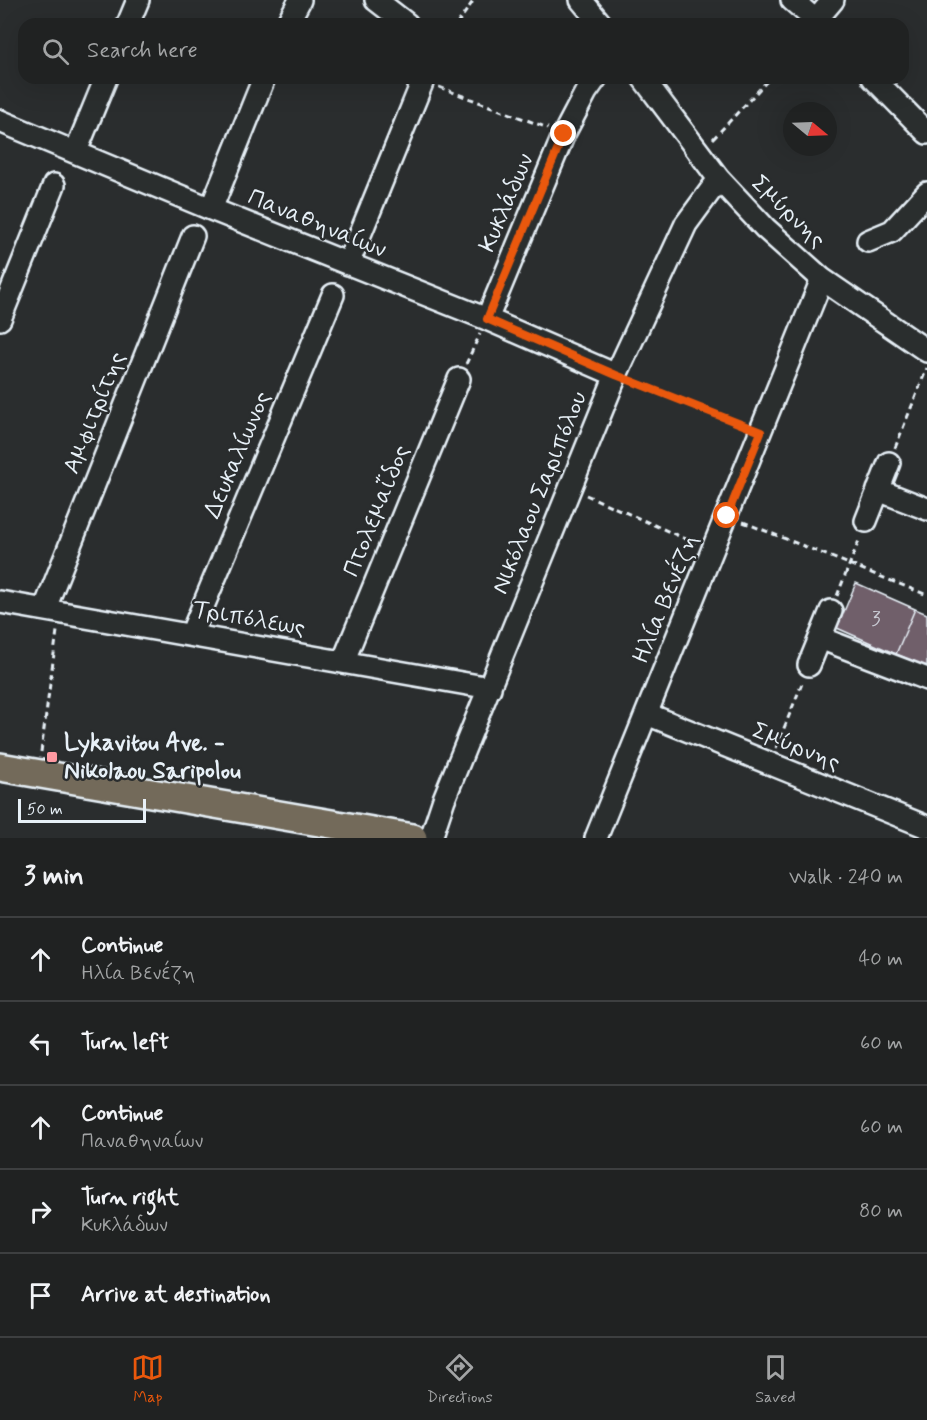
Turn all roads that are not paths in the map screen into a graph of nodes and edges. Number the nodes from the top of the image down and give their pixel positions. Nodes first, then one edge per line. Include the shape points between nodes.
1 (138, 0) edge
2 (300, 0) edge
3 (376, 0) edge
4 (581, 0) edge
5 (792, 0) edge
6 (832, 0) edge
7 (130, 18) edge
8 (290, 18) edge
9 (399, 18) edge
10 (596, 18) edge
11 (813, 18) edge
12 (821, 18) edge
13 (104, 84) edge
14 (262, 84) edge
15 (422, 84) edge
16 (592, 84) edge
17 (647, 84) edge
18 (879, 84) edge
19 (0, 121) edge
20 (927, 133) edge
21 (76, 151) junction
22 (719, 179) junction
23 (54, 185) dead end
24 (927, 194) edge
25 (211, 209) junction
26 (193, 236) dead end
27 (868, 241) dead end
28 (348, 264) junction
29 (822, 279) junction
30 (333, 295) dead end
31 (0, 319) edge
32 (487, 319) junction
33 (927, 351) edge
34 (616, 375) junction
35 (459, 380) road end
36 (889, 463) road end
37 (878, 490) junction
38 (927, 509) edge
39 (866, 521) road end
40 (0, 602) edge
41 (52, 610) junction
42 (831, 611) road end
43 (191, 634) junction
44 (820, 638) junction
45 (343, 662) junction
46 (809, 665) road end
47 (927, 679) edge
48 (490, 688) junction
49 (647, 714) junction
50 (0, 767) edge
51 (927, 827) edge
52 (413, 838) edge
53 (431, 838) edge
54 (596, 838) edge

1 - 7 street
2 - 8 street
3 - 9 street
4 - 10 street
5 - 11 street
6 - 12 street
13 - 21 street
14 - 25 street
15 - 28 street
16 - 32 street, Κυκλάδων via 564,134
17 - 22 street, Σμύρνης
18 - 20 street
19 - 21 street, Παναθηναίων
21 - 25 street, Παναθηναίων
22 - 29 street, Σμύρνης via 765,228
22 - 34 street, Νικόλαου Σαριπόλου via 686,224
23 - 31 street
24 - 27 street via 892,231
25 - 28 street, Παναθηναίων
26 - 41 street, Αμφιτρίτης
28 - 32 street, Παναθηναίων
29 - 33 street, Σμύρνης
29 - 49 street, Ηλία Βενέζη
30 - 43 street, Δευκαλίωνος
32 - 34 street, Παναθηναίων
34 - 48 street, Νικόλαου Σαριπόλου
35 - 45 street, Πτολεμαΐδος
36 - 37 street
37 - 38 street
37 - 39 street
40 - 41 street, Τριπόλεως
41 - 43 street, Τριπόλεως
42 - 44 street
43 - 45 street, Τριπόλεως
44 - 46 street
44 - 47 street
45 - 48 street, Τριπόλεως
48 - 53 street, Νικόλαου Σαριπόλου
49 - 51 street, Σμύρνης
49 - 54 street, Ηλία Βενέζη
50 - 52 main road

